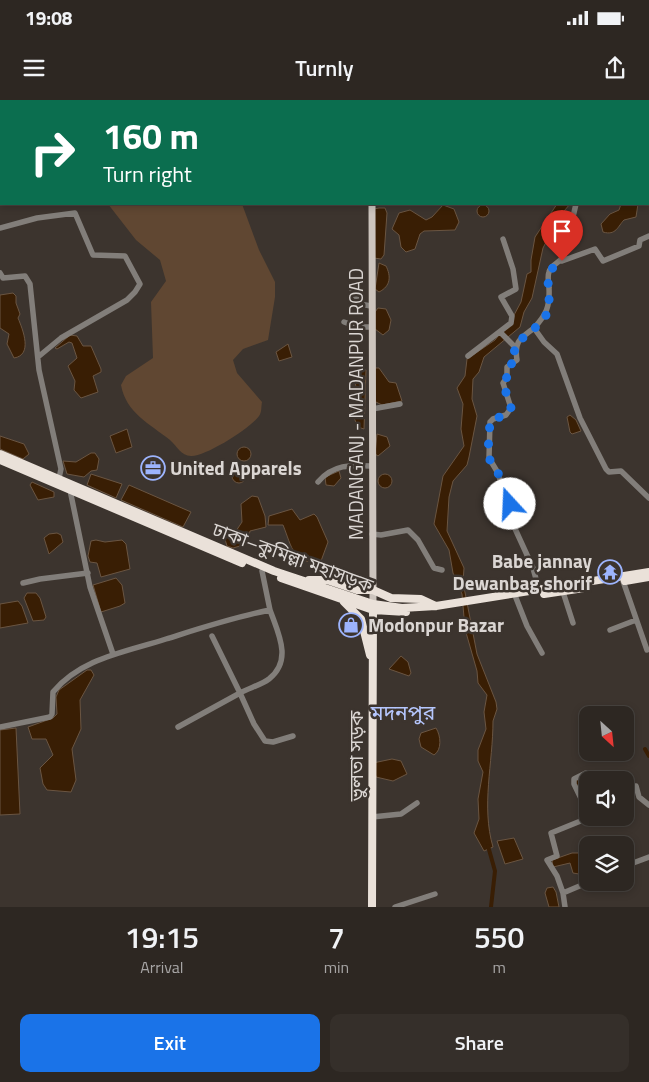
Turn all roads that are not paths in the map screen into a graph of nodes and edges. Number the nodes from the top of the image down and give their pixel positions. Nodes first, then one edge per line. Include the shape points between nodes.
1 (372, 205) edge
2 (576, 205) edge
3 (0, 228) edge
4 (649, 236) edge
5 (503, 239) dead end
6 (562, 261) junction
7 (0, 273) edge
8 (350, 286) dead end
9 (371, 306) junction
10 (344, 322) dead end
11 (371, 328) junction
12 (534, 328) junction
13 (500, 332) junction
14 (515, 347) junction
15 (468, 356) dead end
16 (38, 357) junction
17 (400, 404) dead end
18 (372, 409) junction
19 (0, 454) edge
20 (0, 460) edge
21 (372, 466) junction
22 (59, 478) junction
23 (318, 482) dead end
24 (70, 490) junction
25 (649, 498) edge
26 (372, 534) junction
27 (442, 570) dead end
28 (262, 571) junction
29 (649, 572) edge
30 (88, 573) junction
31 (649, 577) edge
32 (305, 580) junction
33 (623, 581) junction
34 (23, 583) dead end
35 (373, 590) junction
36 (539, 590) junction
37 (563, 592) junction
38 (339, 598) junction
39 (516, 598) junction
40 (477, 602) junction
41 (459, 604) junction
42 (436, 606) junction
43 (373, 607) junction
44 (270, 610) junction
45 (636, 620) junction
46 (572, 623) dead end
47 (610, 630) dead end
48 (212, 636) dead end
49 (647, 650) dead end
50 (113, 654) junction
51 (542, 654) dead end
52 (372, 661) junction
53 (240, 694) junction
54 (178, 726) dead end
55 (0, 727) edge
56 (292, 736) dead end
57 (579, 776) edge
58 (636, 786) dead end
59 (579, 794) edge
60 (417, 803) dead end
61 (649, 805) edge
62 (372, 817) junction
63 (579, 822) edge
64 (649, 857) edge
65 (634, 863) edge
66 (579, 886) edge
67 (563, 893) junction
68 (435, 894) dead end
69 (372, 907) edge
70 (395, 907) edge
71 (565, 907) edge

1 - 9 main road, MADANGANJ - MADANPUR ROAD
2 - 6 street
3 - 16 street via 37,218 75,213 93,255 125,256 140,284 127,300 61,338
4 - 6 street via 640,240 639,246 603,261 595,249
5 - 13 street via 516,289 501,297 512,316 511,323
6 - 12 street via 548,273 548,309
7 - 16 street via 3,278 24,276 28,281
8 - 9 street via 360,304
9 - 11 main road, MADANGANJ - MADANPUR ROAD
10 - 11 street
11 - 18 main road, MADANGANJ - MADANPUR ROAD
12 - 14 street
12 - 25 street via 557,354 580,418 606,469 621,472
13 - 14 street
13 - 15 street
14 - 36 street via 517,360 508,366 507,377 503,381 511,408 506,415 490,422 488,451 510,503 506,509 534,568
16 - 22 street via 60,462
17 - 18 street
18 - 21 main road, MADANGANJ - MADANPUR ROAD
19 - 22 highway, ঢাকা–কুমিল্লা মহাসড়ক
20 - 24 highway, ঢাকা–কুমিল্লা মহাসড়ক
21 - 23 street via 342,466
21 - 26 main road, MADANGANJ - MADANPUR ROAD
22 - 32 highway, ঢাকা–কুমিল্লা মহাসড়ক via 274,571
24 - 28 highway, ঢাকা–কুমিল্লা মহাসড়ক
24 - 30 street
26 - 27 street via 381,536 408,530 418,540 434,568
26 - 35 main road, MADANGANJ - MADANPUR ROAD
28 - 38 highway, ঢাকা–কুমিল্লা মহাসড়ক
28 - 44 street
29 - 36 highway, ঢাকা–কুমিল্লা মহাসড়ক
30 - 34 street
30 - 50 street via 101,625
31 - 33 highway, ঢাকা–কুমিল্লা মহাসড়ক
32 - 35 highway via 327,580 357,590
32 - 43 highway, ঢাকা–কুমিল্লা মহাসড়ক
33 - 37 highway, ঢাকা–কুমিল্লা মহাসড়ক
33 - 45 street
35 - 42 highway via 391,598 421,599
35 - 43 main road, MADANGANJ - MADANPUR ROAD
36 - 40 highway, ঢাকা–কুমিল্লা মহাসড়ক
37 - 39 highway, ঢাকা–কুমিল্লা মহাসড়ক
37 - 46 street
38 - 43 highway, ঢাকা–কুমিল্লা মহাসড়ক
38 - 52 highway via 361,619
39 - 40 highway, ঢাকা–কুমিল্লা মহাসড়ক
39 - 51 street
40 - 41 highway, ঢাকা–কুমিল্লা মহাসড়ক
41 - 42 highway, ঢাকা–কুমিল্লা মহাসড়ক
41 - 43 highway, ঢাকা–কুমিল্লা মহাসড়ক via 395,613
42 - 43 highway, ঢাকা–কুমিল্লা মহাসড়ক
43 - 52 highway, ভুলতা সড়ক
44 - 50 street via 214,623
44 - 53 street via 282,642 281,662 270,678
45 - 47 street
45 - 49 street
48 - 53 street
50 - 55 street via 62,680 53,692 50,717
52 - 62 highway, ভুলতা সড়ক
53 - 54 street
53 - 56 street via 265,741
57 - 59 street via 574,779
58 - 61 street via 640,797
60 - 62 street via 401,814
62 - 69 highway, ভুলতা সড়ক
63 - 67 street via 551,833 557,856 547,860
64 - 65 street
66 - 67 street
67 - 71 street
68 - 70 street

